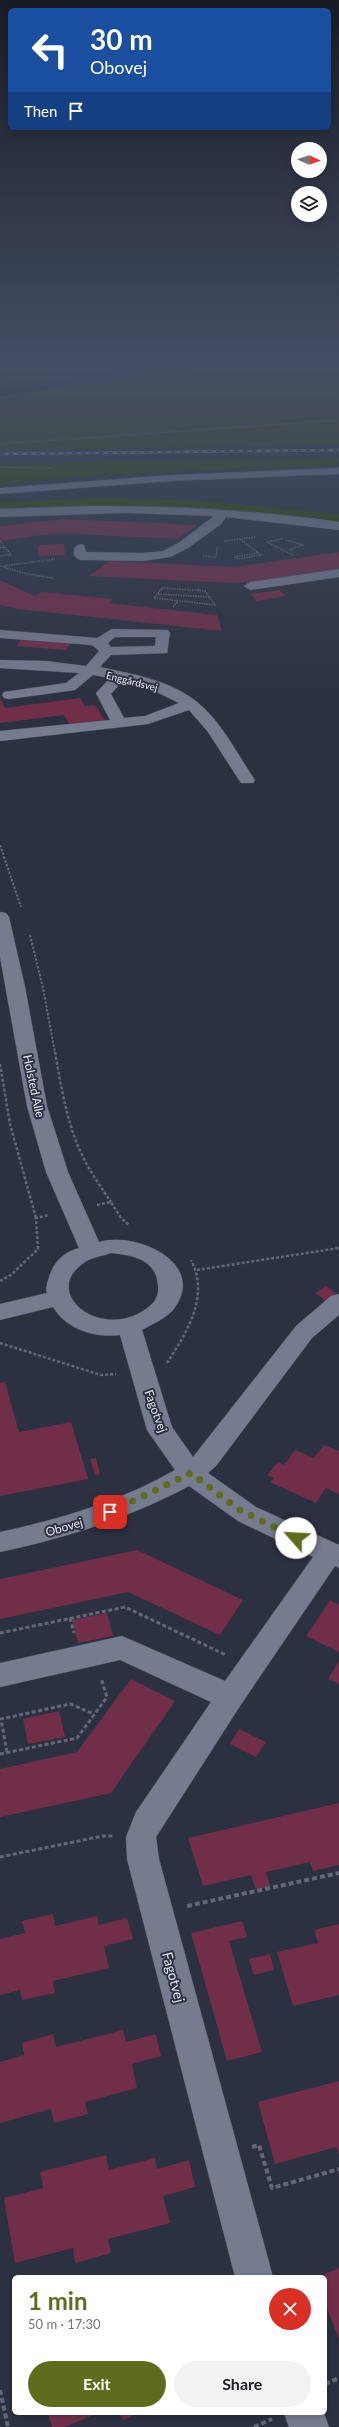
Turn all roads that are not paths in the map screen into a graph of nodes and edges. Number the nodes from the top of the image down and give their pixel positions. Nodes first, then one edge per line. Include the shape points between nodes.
1 (155, 479) edge
2 (0, 491) edge
3 (0, 513) edge
4 (222, 513) junction
5 (339, 526) edge
6 (80, 548) dead end
7 (339, 573) edge
8 (250, 586) dead end
9 (0, 634) edge
10 (0, 664) edge
11 (89, 671) junction
12 (118, 677) junction
13 (9, 694) dead end
14 (190, 704) junction
15 (119, 723) junction
16 (0, 736) edge
17 (247, 780) dead end
18 (0, 917) edge
19 (90, 1248) junction
20 (51, 1300) junction
21 (339, 1302) edge
22 (0, 1312) edge
23 (129, 1326) junction
24 (191, 1473) junction
25 (0, 1542) edge
26 (334, 1555) edge
27 (0, 1675) edge
28 (230, 1696) junction
29 (253, 2275) edge
30 (305, 2415) edge
31 (309, 2427) edge

1 - 2 street
3 - 4 street via 90,509
4 - 5 street
4 - 6 street via 217,521 173,551 151,556 80,556
7 - 8 street
9 - 11 street via 103,647
10 - 11 street, Enggårdsvej via 52,666
11 - 12 street, Enggårdsvej
11 - 13 street via 70,687
12 - 14 street, Enggårdsvej via 165,690
12 - 15 street via 103,694
14 - 15 street via 156,718
14 - 17 street, Enggårdsvej via 201,713
15 - 16 street
18 - 19 street, Holsted Alle via 16,987 37,1106 57,1172
19 - 20 street via 60,1263 52,1275 49,1287
19 - 23 street via 131,1248 149,1254 162,1265 170,1278 171,1293 163,1307 148,1319
20 - 22 street
20 - 23 street via 60,1312 84,1325 109,1329
21 - 24 street, Obovej via 304,1332 207,1458
23 - 24 street, Fagotvej via 160,1430
24 - 25 street, Obovej via 122,1508 86,1521
24 - 26 street, Fagotvej via 208,1488 247,1514
26 - 28 street, Fagotvej
27 - 28 street via 122,1648
28 - 29 street, Fagotvej via 147,1822 141,1837 143,1859
30 - 31 street

